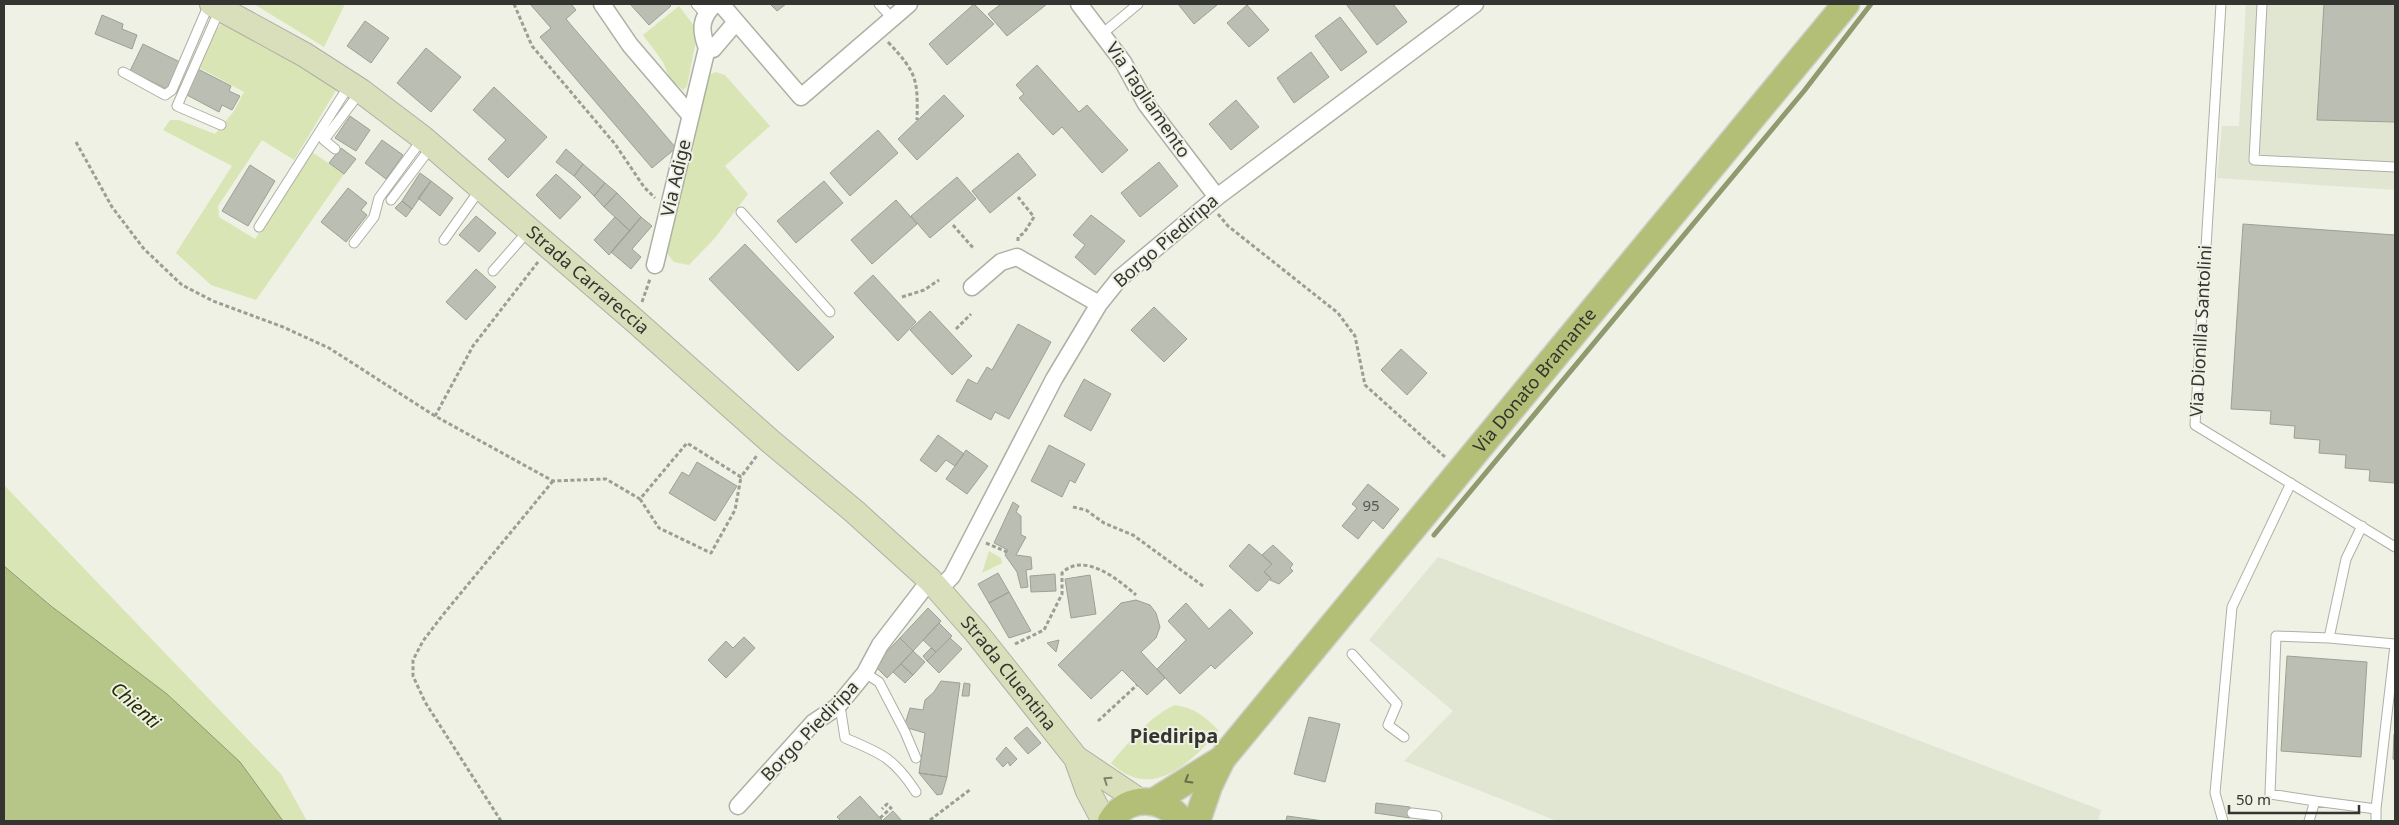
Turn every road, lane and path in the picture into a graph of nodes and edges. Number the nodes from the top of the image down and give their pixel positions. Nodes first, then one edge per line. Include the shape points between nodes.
1 (514, 4) edge
2 (602, 4) edge
3 (721, 4) edge
4 (879, 4) edge
5 (909, 4) edge
6 (1079, 4) edge
7 (1138, 4) edge
8 (1475, 4) edge
9 (1846, 4) edge
10 (2221, 4) edge
11 (2262, 4) edge
12 (214, 5) edge
13 (705, 7) edge
14 (892, 18) junction
15 (736, 22) junction
16 (878, 31) junction
17 (1102, 34) junction
18 (707, 48) junction
19 (123, 72) dead end
20 (355, 88) junction
21 (690, 115) junction
22 (917, 120) dead end
23 (221, 126) dead end
24 (76, 142) dead end
25 (428, 142) junction
26 (335, 149) dead end
27 (2395, 167) edge
28 (481, 188) junction
29 (1018, 197) dead end
30 (391, 200) dead end
31 (1213, 200) junction
32 (669, 208) junction
33 (741, 212) dead end
34 (953, 224) dead end
35 (259, 227) dead end
36 (530, 230) junction
37 (444, 240) dead end
38 (354, 243) dead end
39 (550, 247) junction
40 (974, 249) dead end
41 (1017, 257) junction
42 (655, 264) joint
43 (494, 271) dead end
44 (939, 280) dead end
45 (972, 287) dead end
46 (902, 297) dead end
47 (1099, 304) junction
48 (640, 308) dead end
49 (830, 312) dead end
50 (970, 314) dead end
51 (956, 330) dead end
52 (435, 416) junction
53 (770, 441) junction
54 (1460, 470) junction
55 (741, 477) junction
56 (553, 481) junction
57 (2291, 483) junction
58 (640, 499) junction
59 (1073, 507) dead end
60 (2362, 526) junction
61 (993, 546) dead end
62 (2395, 547) edge
63 (1007, 552) dead end
64 (934, 584) junction
65 (1203, 586) dead end
66 (1136, 595) dead end
67 (2329, 638) junction
68 (1015, 644) dead end
69 (2395, 645) edge
70 (1352, 654) dead end
71 (865, 673) junction
72 (1137, 685) dead end
73 (837, 707) junction
74 (1098, 721) dead end
75 (1404, 737) dead end
76 (916, 758) dead end
77 (1076, 758) junction
78 (1222, 759) junction
79 (971, 788) dead end
80 (916, 792) dead end
81 (2316, 801) junction
82 (1146, 802) junction
83 (738, 806) dead end
84 (882, 809) dead end
85 (2376, 809) junction
86 (1412, 812) dead end
87 (880, 818) dead end
88 (930, 820) dead end
89 (501, 821) edge
90 (1104, 821) edge
91 (1111, 821) edge
92 (1182, 821) edge
93 (1197, 821) edge
94 (1436, 821) edge
95 (2223, 821) edge
96 (2309, 821) edge
97 (2376, 821) edge

1 - 32 path via 532,46 615,144 644,187
2 - 21 street via 630,45
3 - 15 street
4 - 14 lane
5 - 14 street
6 - 17 street, Via Tagliamento
7 - 17 lane
8 - 31 street, Borgo Piediripa
9 - 54 main road, Via Donato Bramante
10 - 57 lane, Via Dionilla Santolini via 2195,425
11 - 27 lane via 2254,160
12 - 19 lane via 172,90 165,95
12 - 20 main road, Strada Carrareccia via 305,55
12 - 23 lane via 176,106
13 - 18 street, Via Adige via 701,29
14 - 16 street
15 - 16 street via 801,97
15 - 18 street via 713,49
16 - 22 path via 910,65 918,89
17 - 31 street, Via Tagliamento
18 - 21 street, Via Adige
20 - 25 main road, Strada Carrareccia
20 - 26 lane via 324,140
20 - 35 lane
21 - 32 street, Via Adige
24 - 52 path via 112,207 144,249 182,285 329,348
25 - 28 main road, Strada Carrareccia
25 - 30 lane
25 - 38 lane via 379,198 374,217
28 - 36 main road, Strada Carrareccia
28 - 37 lane
29 - 41 path via 1034,217 1018,237
31 - 47 street, Borgo Piediripa via 1120,278
31 - 54 path via 1228,226 1338,313 1355,336 1366,385
32 - 42 street, Via Adige
33 - 49 lane
34 - 40 path
36 - 39 main road, Strada Carrareccia
36 - 43 lane
39 - 52 path via 473,346
39 - 53 main road, Strada Carrareccia
41 - 45 street via 1001,262
41 - 47 street
42 - 48 path
44 - 46 path via 924,290
47 - 64 street, Borgo Piediripa via 1054,379 952,576
50 - 51 path
52 - 56 path
53 - 55 path
53 - 64 main road, Strada Carrareccia via 856,512
54 - 78 main road, Via Donato Bramante
55 - 58 path via 687,443
55 - 58 path via 735,510 711,553 659,528
56 - 58 path via 606,479
56 - 89 path via 442,616 413,660 413,676 425,702
57 - 60 lane, Via Dionilla Santolini
57 - 95 lane via 2232,607 2215,793
59 - 65 path via 1086,510 1104,524 1133,535
60 - 62 lane, Via Dionilla Santolini
60 - 67 lane via 2346,559
61 - 63 path
64 - 71 street, Borgo Piediripa via 880,645
64 - 77 main road, Strada Cluentina
66 - 68 path via 1110,574 1075,566 1062,573 1062,594 1044,630
67 - 69 lane
67 - 81 lane via 2276,636 2270,794
69 - 85 lane
70 - 75 lane via 1397,704 1388,725
71 - 73 street, Borgo Piediripa
71 - 76 lane via 879,682
72 - 74 path
73 - 80 lane via 842,712 845,738 884,754 903,772
73 - 83 street, Borgo Piediripa via 814,722
82 -> 77 main road, Strada Cluentina
77 - 90 main road, Strada Cluentina
78 -> 82 main road, Via Donato Bramante
78 - 93 main road, Via Donato Bramante
79 - 88 path
81 - 85 lane
81 - 96 lane
82 - 91 main road, Via Donato Bramante via 1126,806
82 - 92 main road via 1165,805
84 - 87 path via 887,804 891,808
85 - 97 lane
86 - 94 lane via 1437,816

